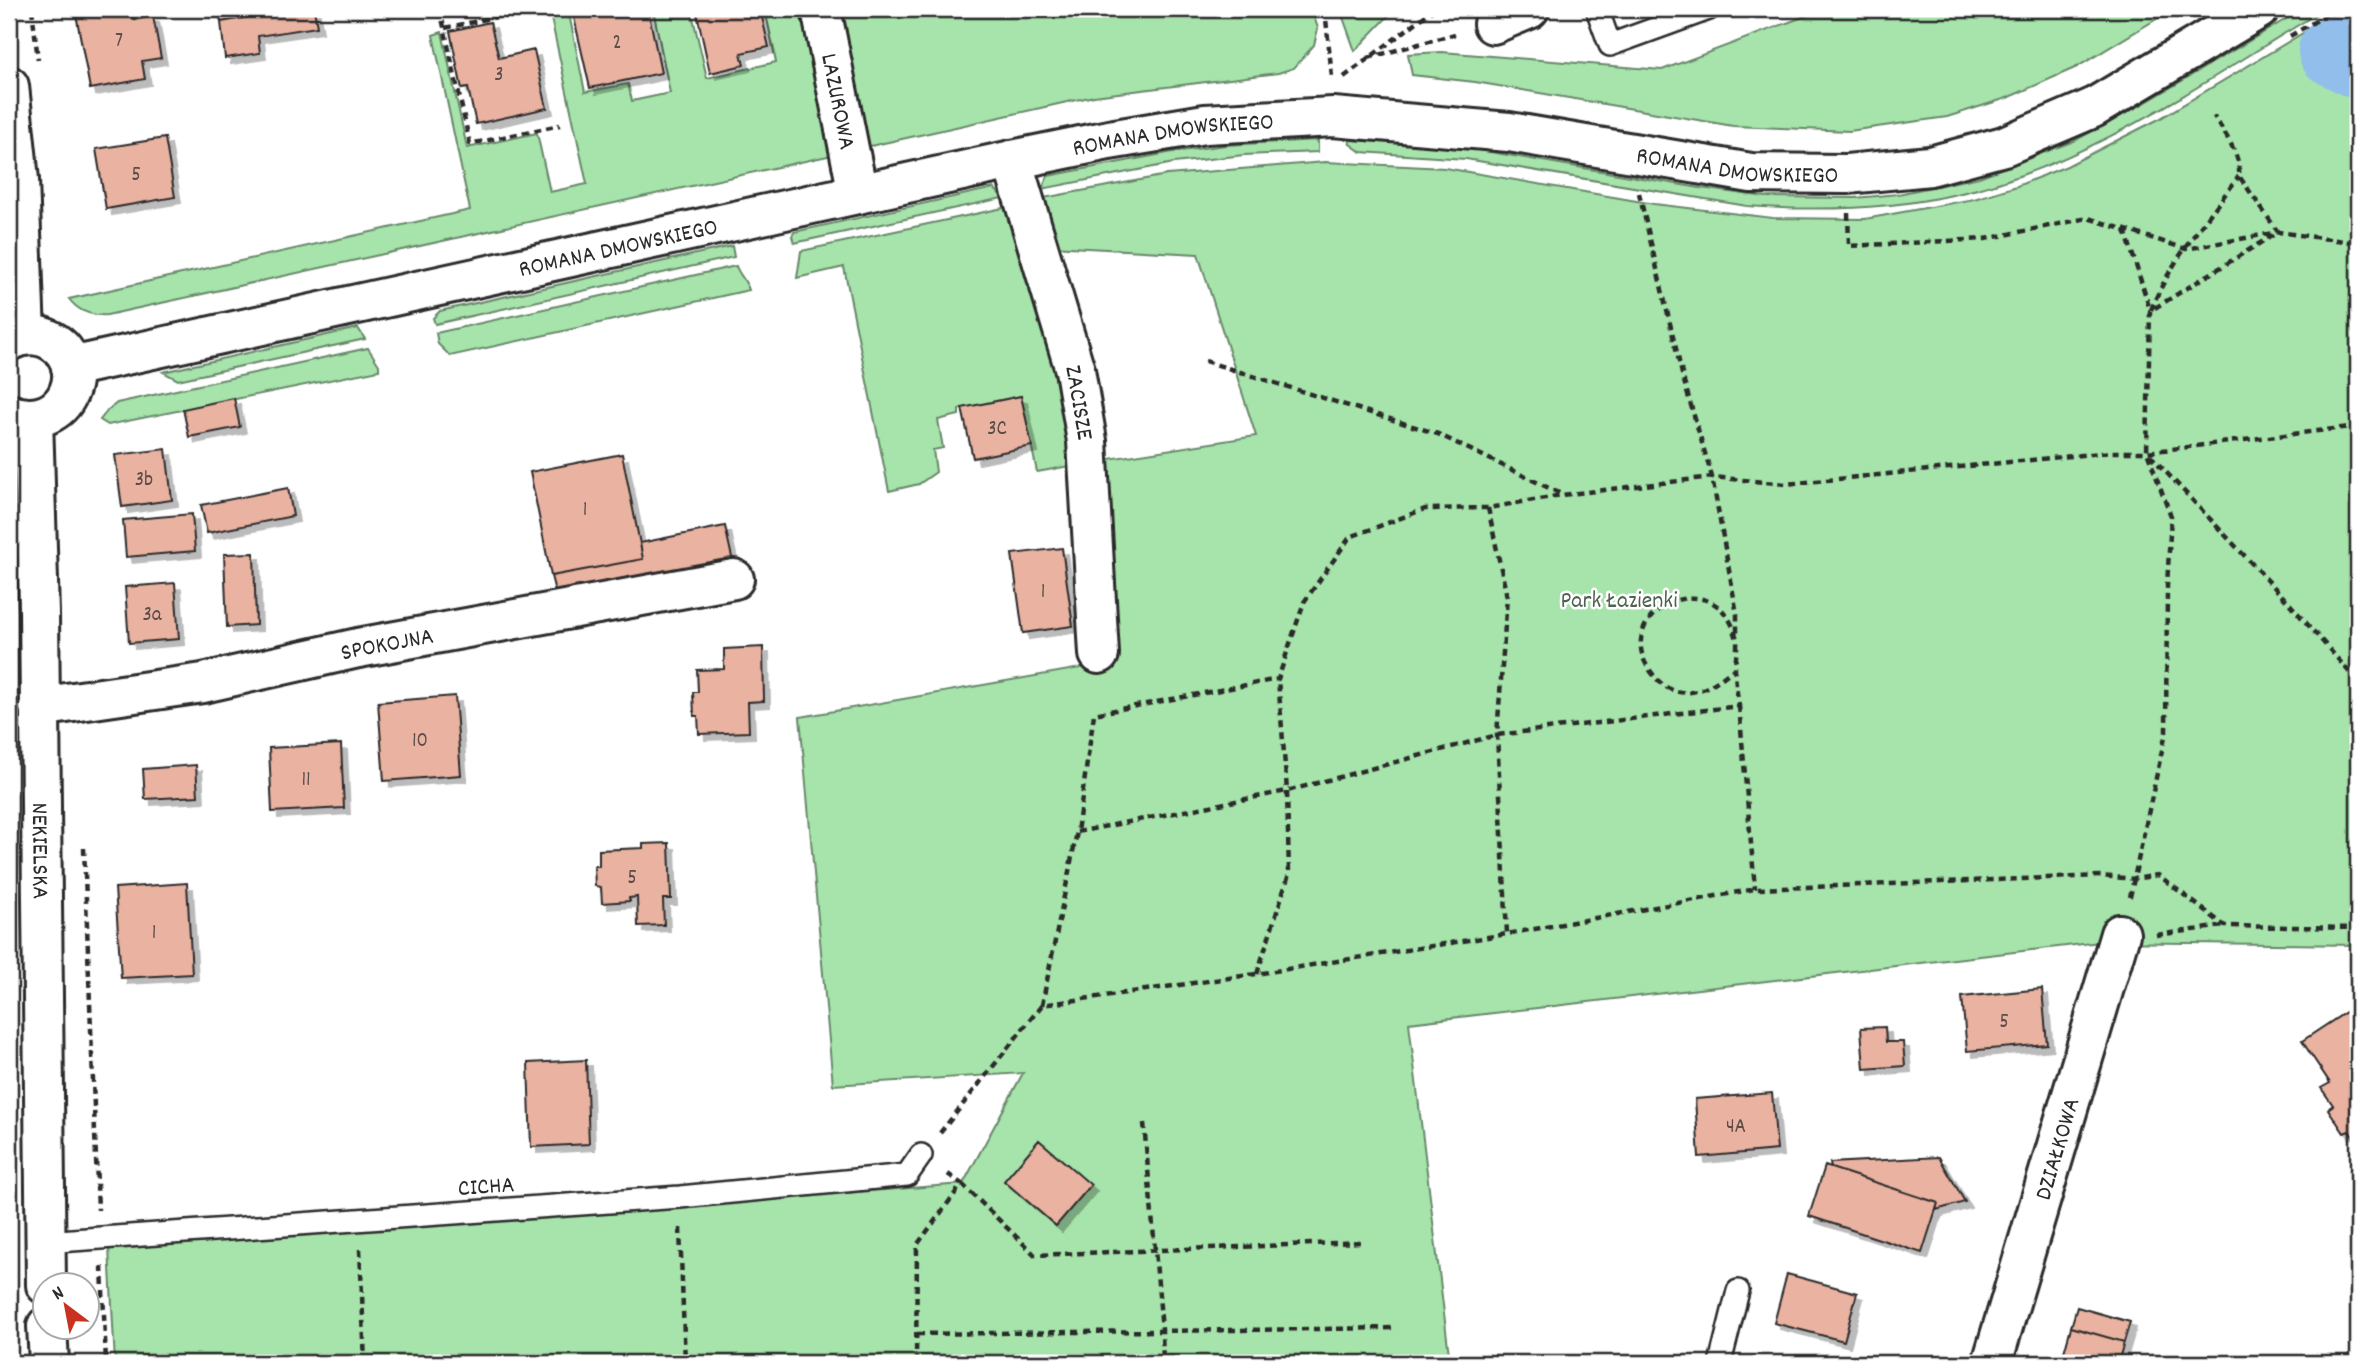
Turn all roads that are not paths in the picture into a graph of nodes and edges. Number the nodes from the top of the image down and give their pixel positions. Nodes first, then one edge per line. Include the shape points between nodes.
1 (821, 9) edge
2 (1529, 9) edge
3 (1597, 9) edge
4 (1709, 9) edge
5 (2259, 9) edge
6 (1493, 24) road end
7 (9, 86) edge
8 (1012, 160) junction
9 (858, 194) junction
10 (17, 338) edge
11 (71, 368) junction
12 (21, 417) edge
13 (734, 579) dead end
14 (24, 617) edge
15 (1099, 654) dead end
16 (39, 707) junction
17 (2120, 934) dead end
18 (921, 1156) road end
19 (44, 1242) junction
20 (45, 1270) edge
21 (1738, 1292) dead end
22 (48, 1340) edge
23 (49, 1363) edge
24 (1720, 1363) edge
25 (1992, 1363) edge

1 - 9 street, LAZUROWA
2 - 6 street
3 - 4 lane via 1610,45
5 - 8 street, ROMANA DMOWSKIEGO via 2093,107 2004,146 1930,166 1847,174 1751,173 1509,132 1333,117 1205,124
7 - 10 street via 19,180
8 - 9 street, ROMANA DMOWSKIEGO
8 - 15 street, ZACISZE via 1075,370 1087,441
9 - 11 street, ROMANA DMOWSKIEGO
10 - 11 street via 37,335 49,339 59,346
11 - 12 street via 72,382 59,408 47,415
12 - 14 street, NEKIELSKA
13 - 16 street, SPOKOJNA via 358,649 203,683
14 - 16 street, NEKIELSKA
16 - 19 street, NEKIELSKA
17 - 25 street, DZIAŁKOWA
18 - 19 lane, CICHA via 907,1175 680,1197
19 - 20 street, NEKIELSKA
21 - 24 lane
22 - 23 street

